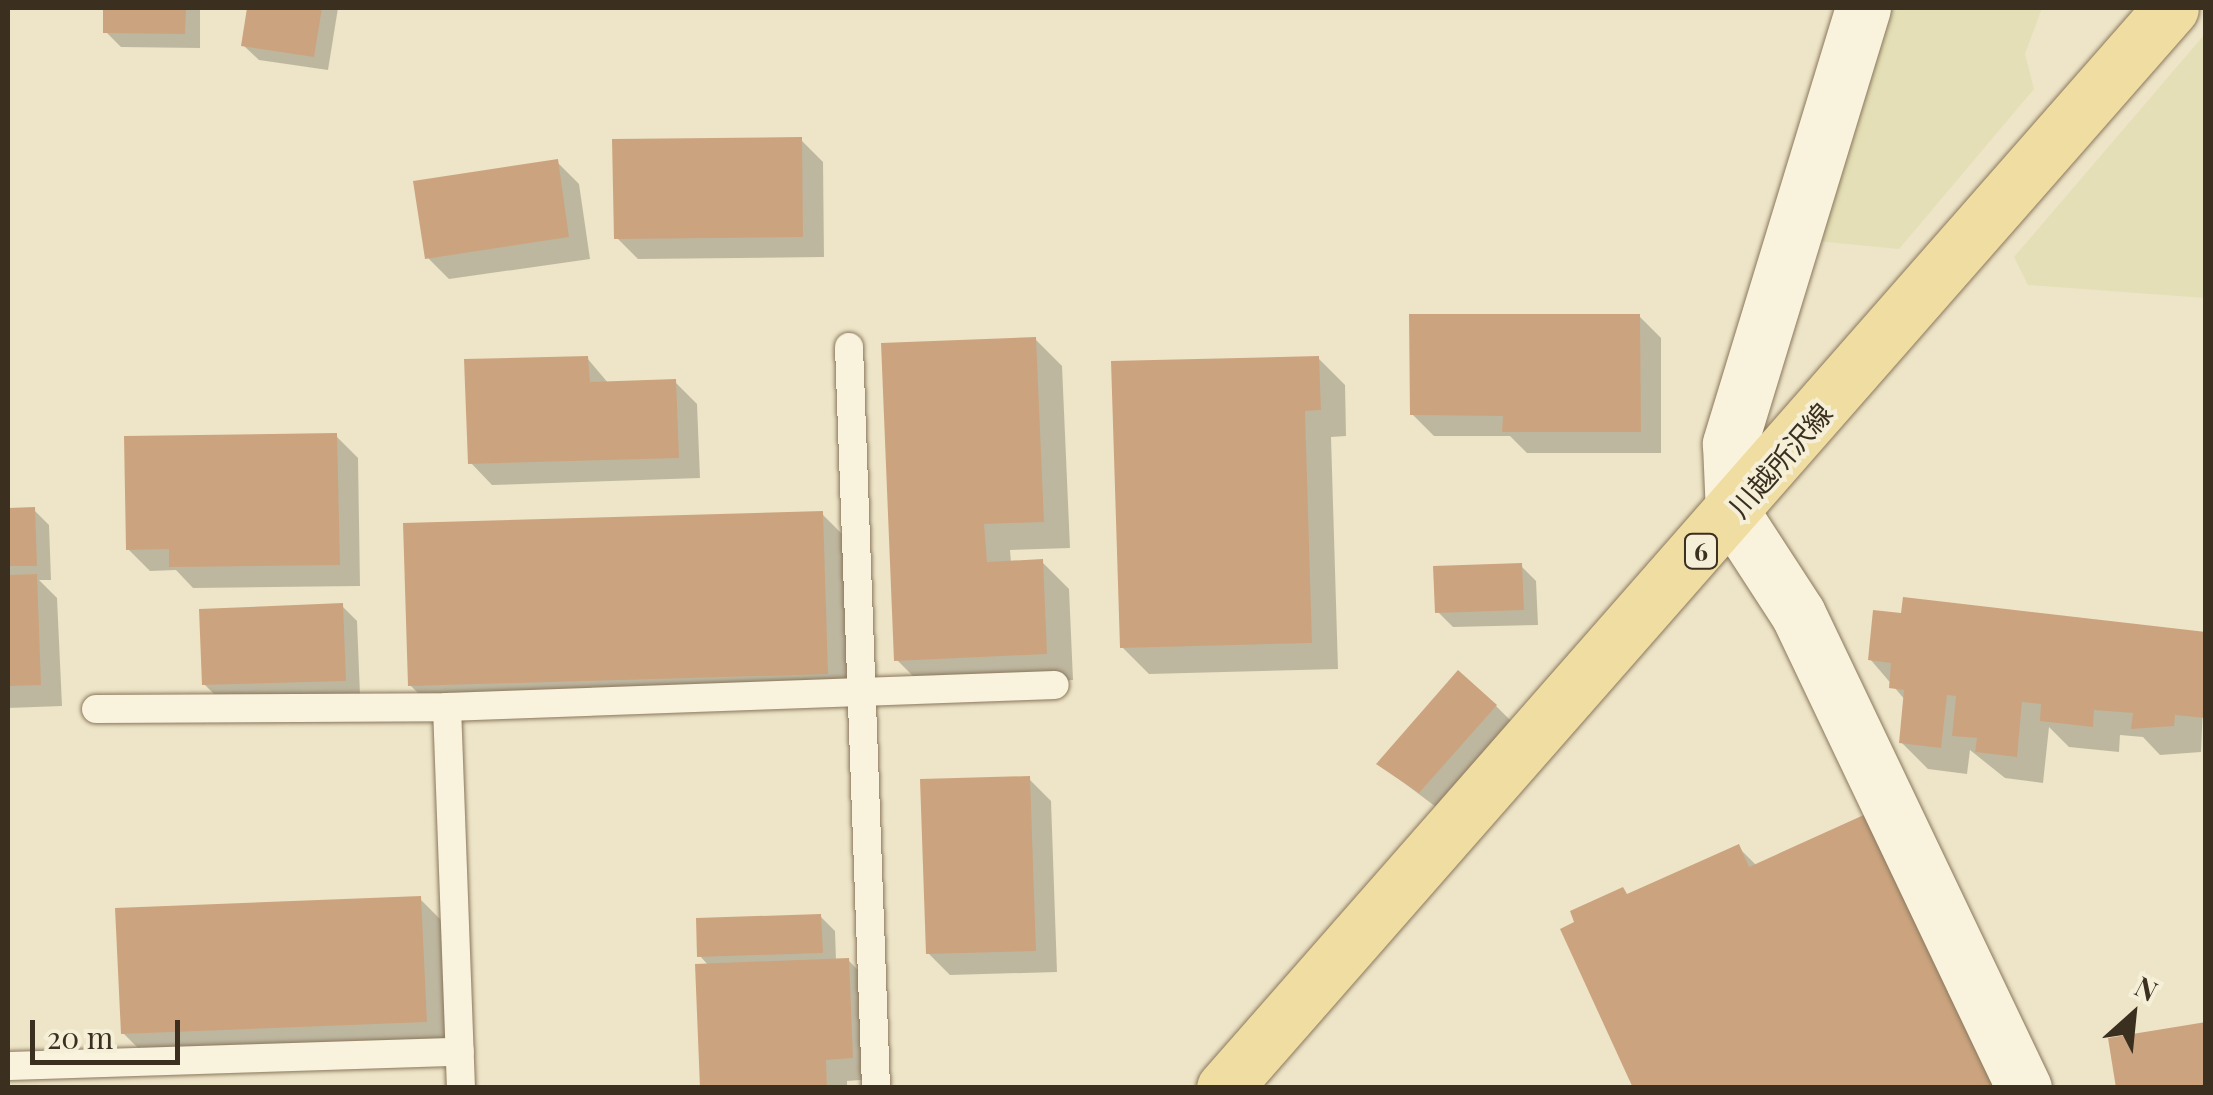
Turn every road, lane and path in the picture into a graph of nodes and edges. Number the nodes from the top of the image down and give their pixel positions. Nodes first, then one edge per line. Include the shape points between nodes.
1 (1863, 8) edge
2 (2171, 8) edge
3 (849, 347) dead end
4 (1733, 514) junction
5 (1055, 685) dead end
6 (861, 691) junction
7 (447, 707) junction
8 (96, 709) dead end
9 (460, 1052) junction
10 (8, 1066) edge
11 (461, 1088) edge
12 (876, 1088) edge
13 (1224, 1088) edge
14 (2024, 1088) edge

1 - 4 street via 1730,444
2 - 4 main road, 川越所沢線 / 6
3 - 6 lane
4 - 13 main road, 川越所沢線 / 6
4 - 14 street via 1798,614
5 - 6 lane
6 - 7 lane
6 - 12 lane
7 - 8 lane
7 - 9 lane
9 - 10 lane
9 - 11 lane

